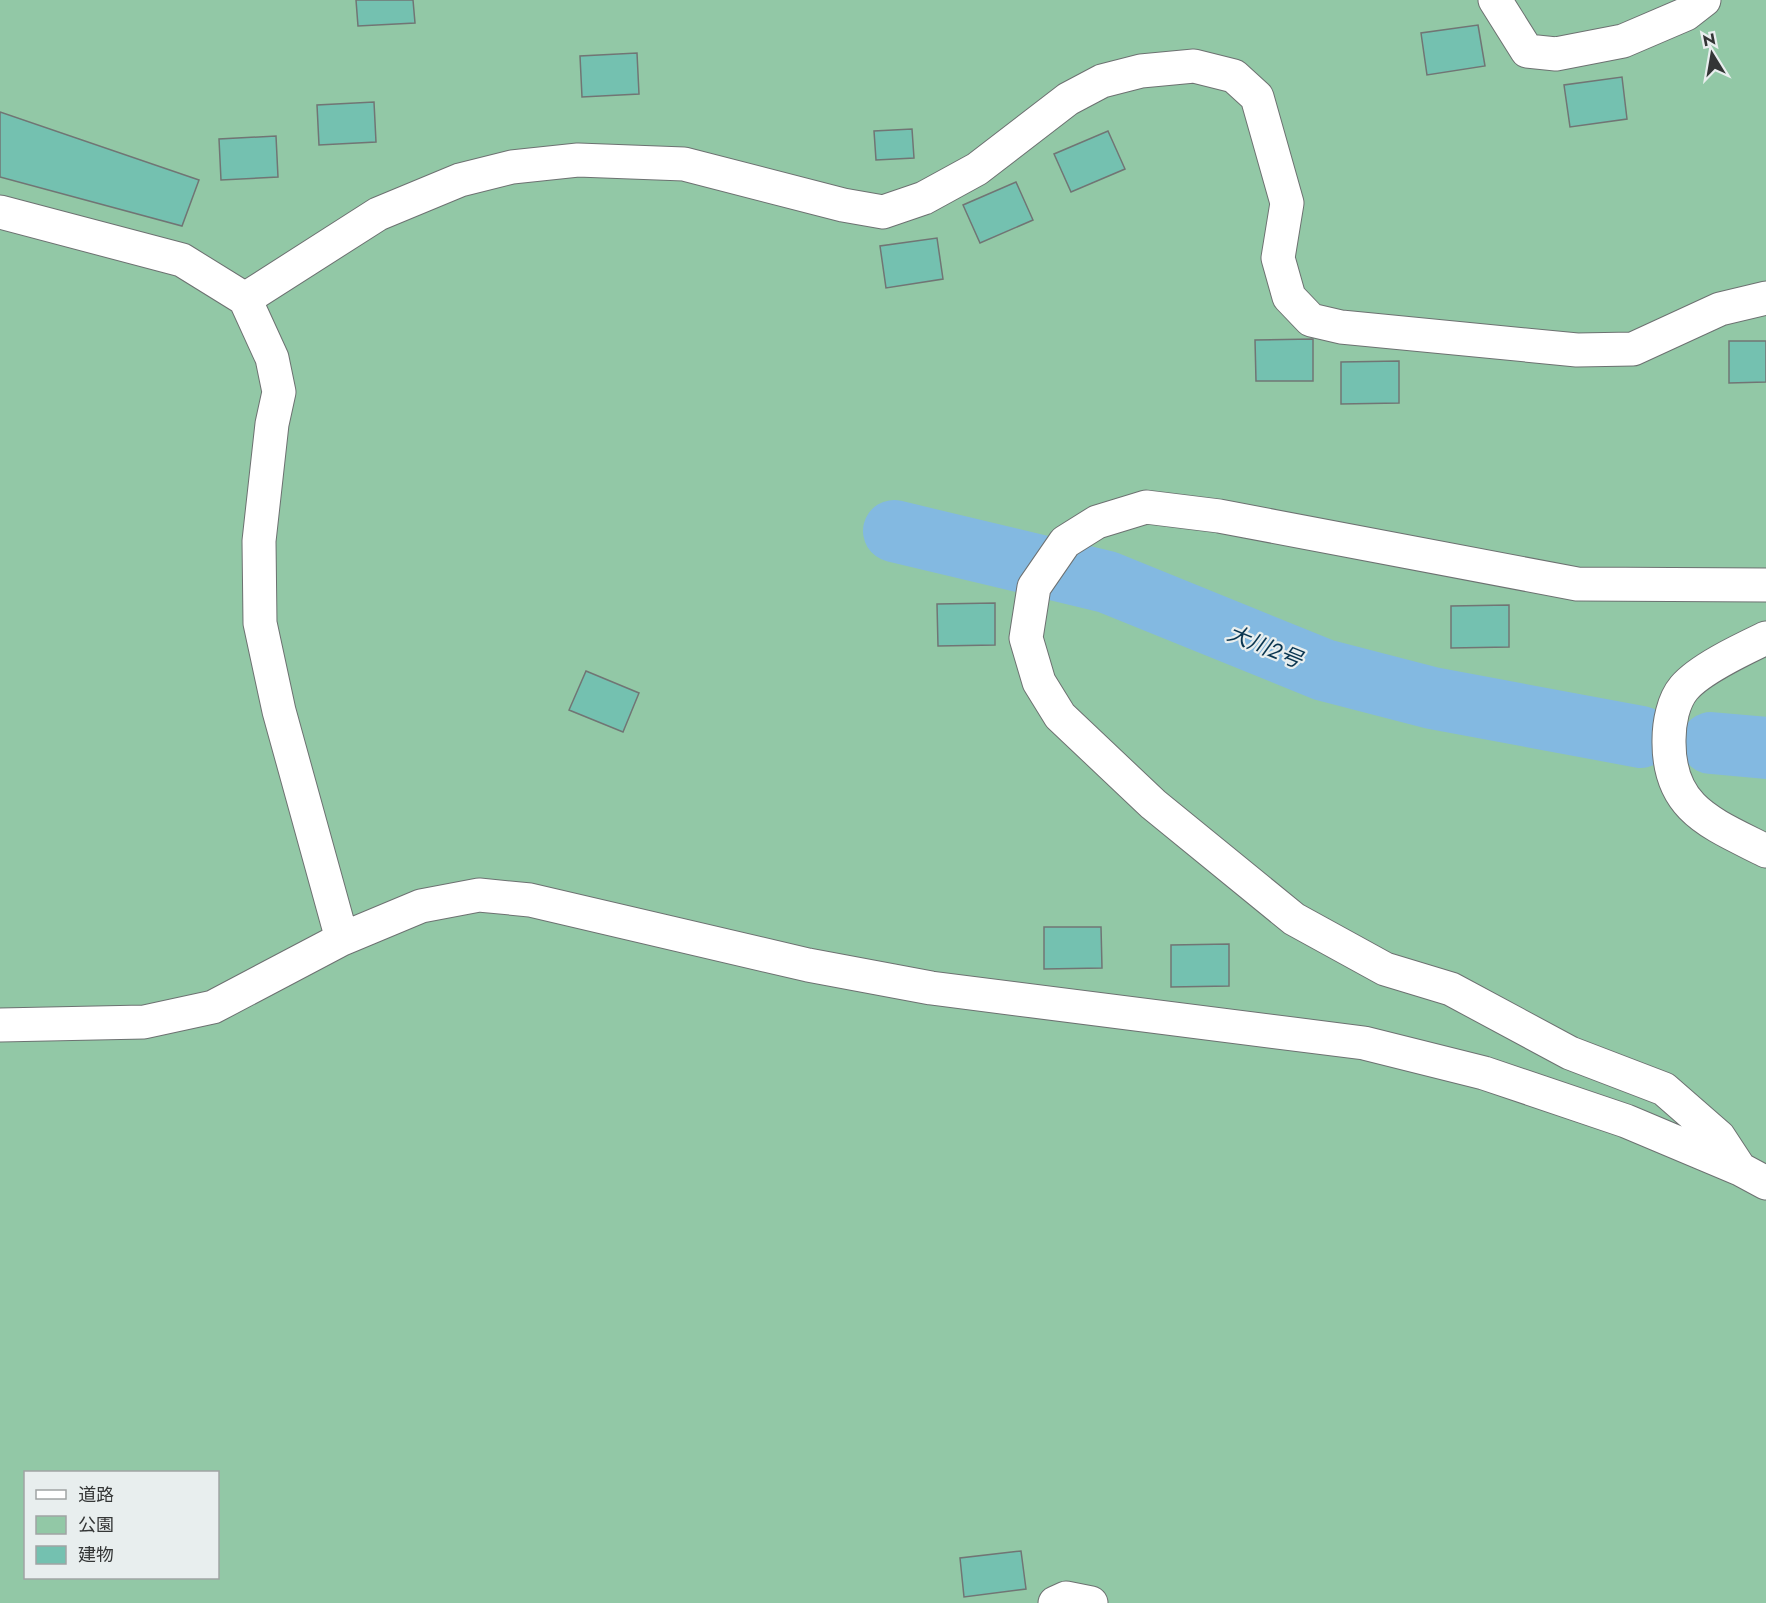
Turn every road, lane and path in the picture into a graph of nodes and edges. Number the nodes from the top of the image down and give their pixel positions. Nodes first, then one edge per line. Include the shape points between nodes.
1 (1495, 0) edge
2 (1704, 0) edge
3 (0, 212) edge
4 (1766, 298) edge
5 (245, 299) junction
6 (1766, 585) edge
7 (1766, 638) edge
8 (1766, 851) edge
9 (342, 939) junction
10 (0, 1025) edge
11 (1753, 1176) edge
12 (1055, 1603) edge
13 (1091, 1603) edge

1 - 2 street via 1527,51 1556,54 1623,41 1686,14
3 - 5 street via 182,260
4 - 5 street via 1720,309 1633,349 1577,350 1341,327 1311,320 1289,297 1278,258 1287,203 1257,97 1234,76 1194,66 1140,71 1102,81 1068,99 976,169 924,198 883,212 684,164 578,160 512,167 460,180 378,214
5 - 9 street via 272,358 279,392 259,542 260,623 279,711
6 - 11 street via 1576,584 1219,516 1146,507 1097,522 1065,542 1034,587 1026,638 1039,682 1060,716 1154,804 1294,919 1385,969 1451,989 1570,1053 1664,1089 1719,1137
7 - 8 street via 1728,657 1685,686 1677,698 1669,727 1669,765 1674,783 1688,803 1718,827
9 - 10 street via 213,1007 144,1022
9 - 11 street via 421,906 478,895 530,900 808,965 931,988 1364,1043 1484,1073 1626,1120
12 - 13 street via 1066,1598

